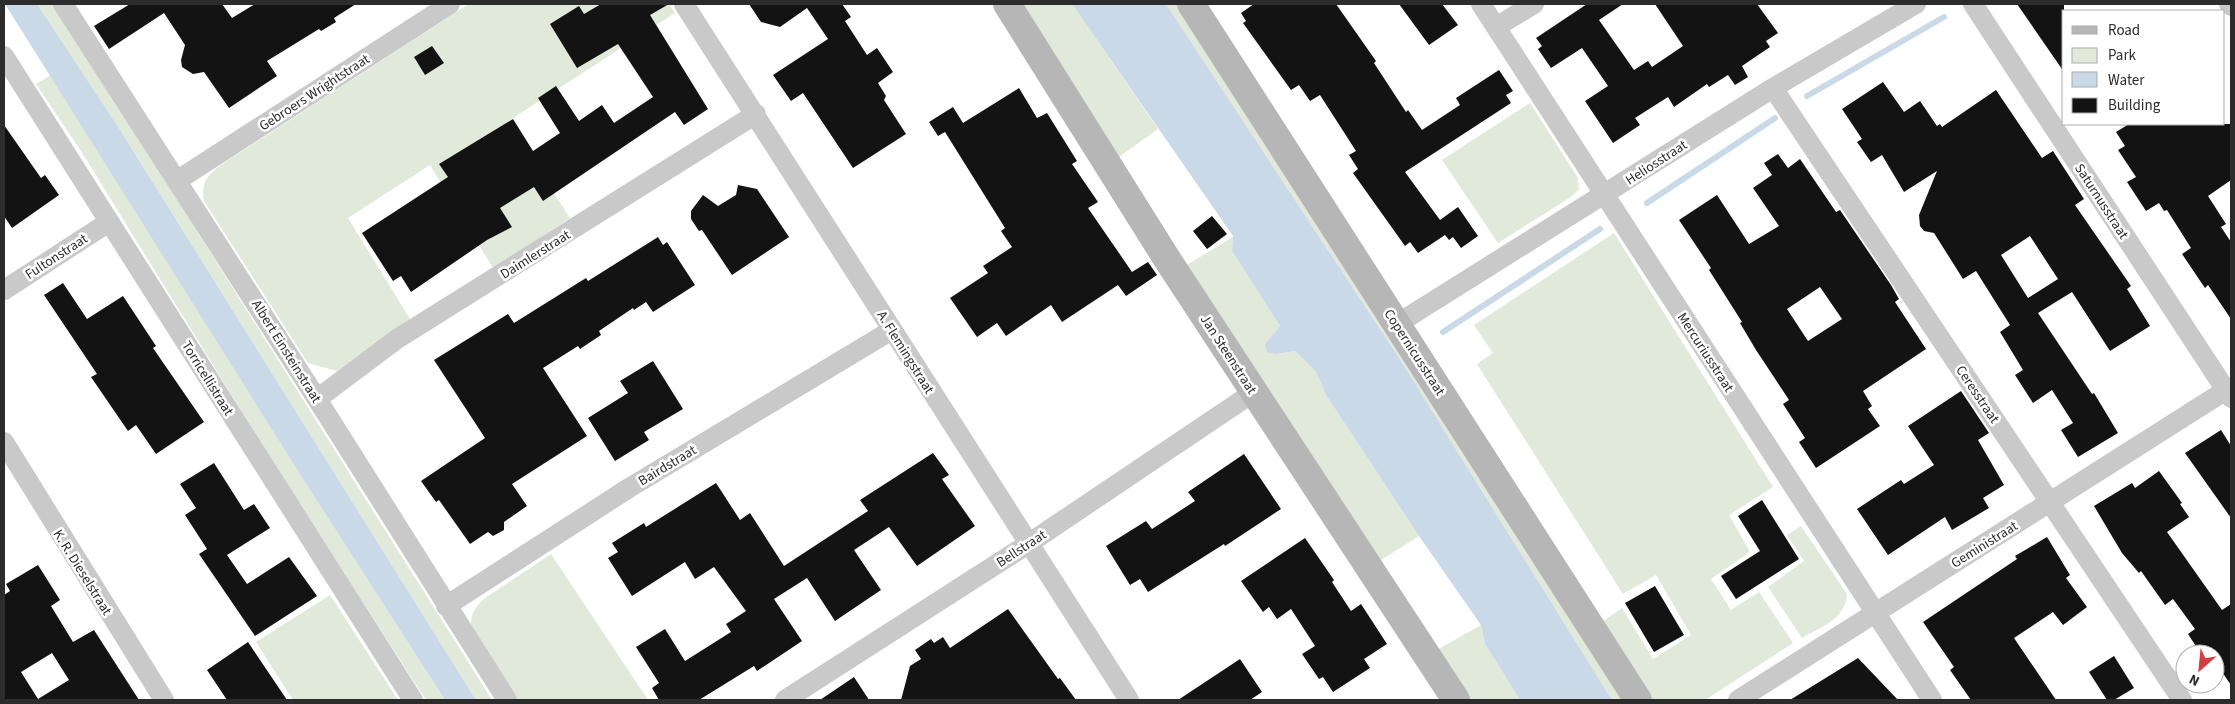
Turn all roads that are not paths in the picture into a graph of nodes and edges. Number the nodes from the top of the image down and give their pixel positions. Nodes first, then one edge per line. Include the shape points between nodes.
1 (62, 4) edge
2 (450, 4) edge
3 (684, 4) edge
4 (1007, 4) edge
5 (1191, 4) edge
6 (1481, 4) edge
7 (1534, 4) edge
8 (1916, 4) edge
9 (1973, 4) edge
10 (1496, 28) junction
11 (4, 56) edge
12 (1773, 88) junction
13 (756, 114) junction
14 (178, 180) junction
15 (1605, 195) junction
16 (109, 222) junction
17 (4, 290) edge
18 (1397, 324) junction
19 (892, 330) junction
20 (1254, 392) junction
21 (2230, 392) edge
22 (318, 399) junction
23 (4, 442) edge
24 (2050, 502) junction
25 (1028, 544) junction
26 (446, 606) junction
27 (1875, 614) junction
28 (164, 700) edge
29 (413, 700) edge
30 (507, 700) edge
31 (785, 700) edge
32 (1129, 700) edge
33 (1456, 700) edge
34 (1638, 700) edge
35 (1738, 700) edge
36 (1932, 700) edge
37 (2182, 700) edge

1 - 14 street, Albert Einsteinstraat
2 - 14 street, Gebroers Wrightstraat
3 - 13 street, A. Flemingstraat
4 - 20 street, Jan Steenstraat
5 - 18 street, Copernicusstraat
6 - 10 street, Mercuriusstraat
7 - 10 street
8 - 12 street, Heliosstraat
9 - 21 street, Saturnusstraat
10 - 15 street, Mercuriusstraat
11 - 16 street, Torricellistraat
12 - 15 street, Heliosstraat
12 - 24 street, Ceresstraat
13 - 19 street, A. Flemingstraat
13 - 22 street, Daimlerstraat via 397,339
14 - 22 street, Albert Einsteinstraat
15 - 18 street, Heliosstraat
15 - 27 street, Mercuriusstraat
16 - 17 street, Fultonstraat
16 - 29 street, Torricellistraat
18 - 34 street, Copernicusstraat
19 - 25 street, A. Flemingstraat
19 - 26 street, Bairdstraat via 629,488
20 - 25 street, Bellstraat
20 - 33 street, Jan Steenstraat
21 - 24 street, Geministraat
22 - 26 street, Albert Einsteinstraat
23 - 28 street, K. R. Dieselstraat
24 - 27 street, Geministraat
24 - 37 street, Ceresstraat
25 - 31 street, Bellstraat
25 - 32 street, A. Flemingstraat
26 - 30 street, Albert Einsteinstraat
27 - 35 street, Geministraat
27 - 36 street, Mercuriusstraat

